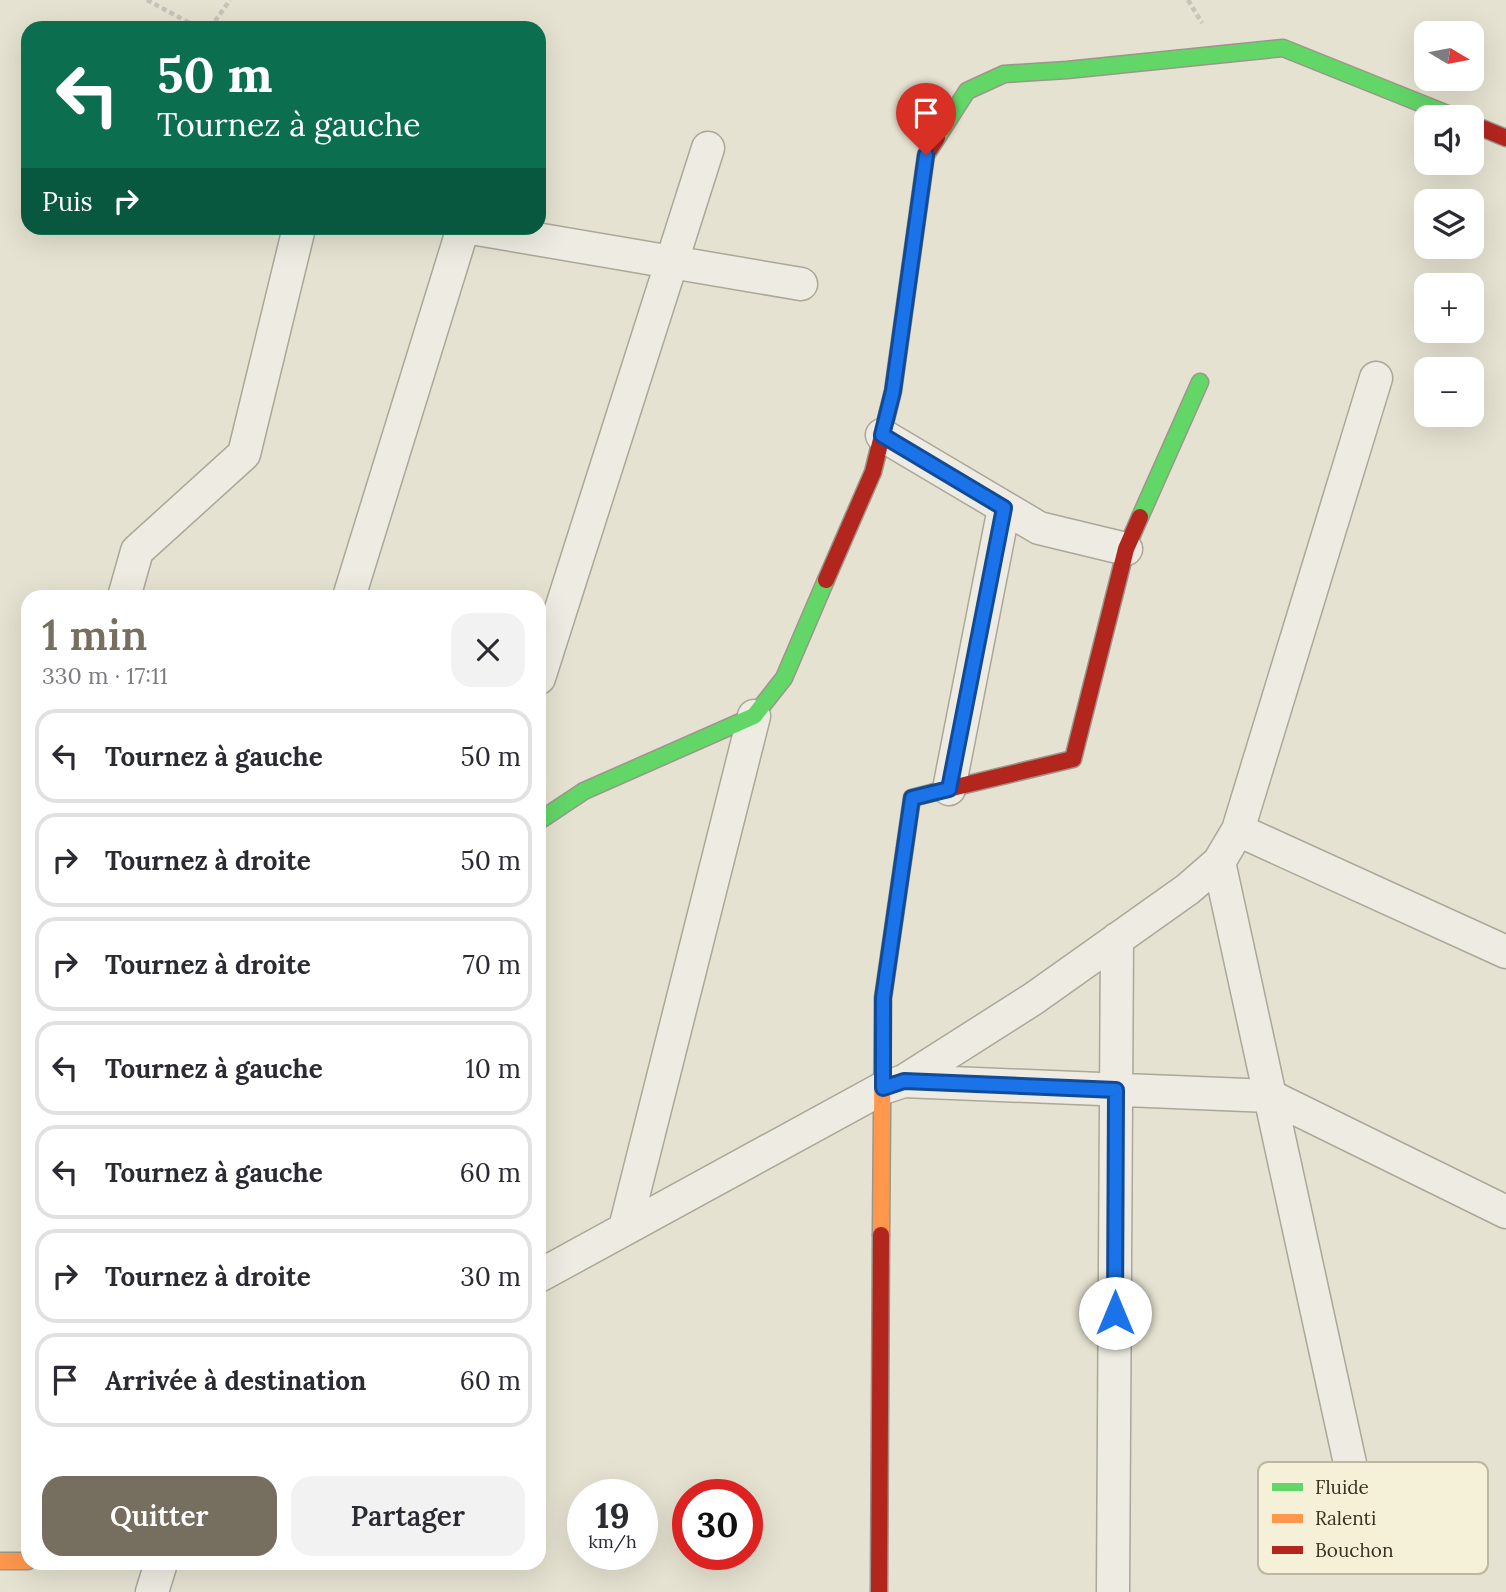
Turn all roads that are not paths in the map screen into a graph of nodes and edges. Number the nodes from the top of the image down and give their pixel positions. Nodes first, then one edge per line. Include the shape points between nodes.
1 (1425, 105) edge
2 (1484, 129) edge
3 (1506, 138) edge
4 (708, 148) dead end
5 (297, 235) edge
6 (461, 235) edge
7 (514, 235) edge
8 (672, 261) junction
9 (802, 284) dead end
10 (1376, 378) dead end
11 (1200, 382) dead end
12 (882, 435) junction
13 (1004, 508) junction
14 (1126, 549) junction
15 (126, 590) edge
16 (351, 590) edge
17 (546, 656) edge
18 (754, 716) junction
19 (949, 789) junction
20 (546, 816) edge
21 (1238, 830) junction
22 (1219, 862) junction
23 (1117, 939) junction
24 (1506, 952) edge
25 (893, 1084) junction
26 (1116, 1090) junction
27 (1270, 1096) junction
28 (1506, 1212) edge
29 (625, 1228) junction
30 (546, 1272) edge
31 (1350, 1462) edge
32 (0, 1561) edge
33 (21, 1561) edge
34 (159, 1570) edge
35 (152, 1592) edge
36 (879, 1592) edge
37 (1113, 1592) edge

1 - 12 street via 1283,48 1004,74 967,91 926,155 893,391
2 - 3 street
4 - 8 street
5 - 15 street via 244,454 137,551
6 - 16 street
7 - 8 street
8 - 9 street
8 - 17 street
10 - 21 street
11 - 14 street
12 - 13 street
12 - 18 street via 873,472 784,678
13 - 14 street via 1039,528
13 - 19 street
14 - 19 street via 1073,759
18 - 20 street via 584,791
18 - 29 street
19 - 25 street via 912,798 883,998
21 - 22 street
21 - 24 street
22 - 23 street
22 - 27 street
23 - 25 street via 1033,999
23 - 26 street
25 - 26 street
25 - 29 street
25 - 36 street
26 - 27 street
26 - 37 street
27 - 28 street
27 - 31 street
29 - 30 street
32 - 33 street
34 - 35 street

